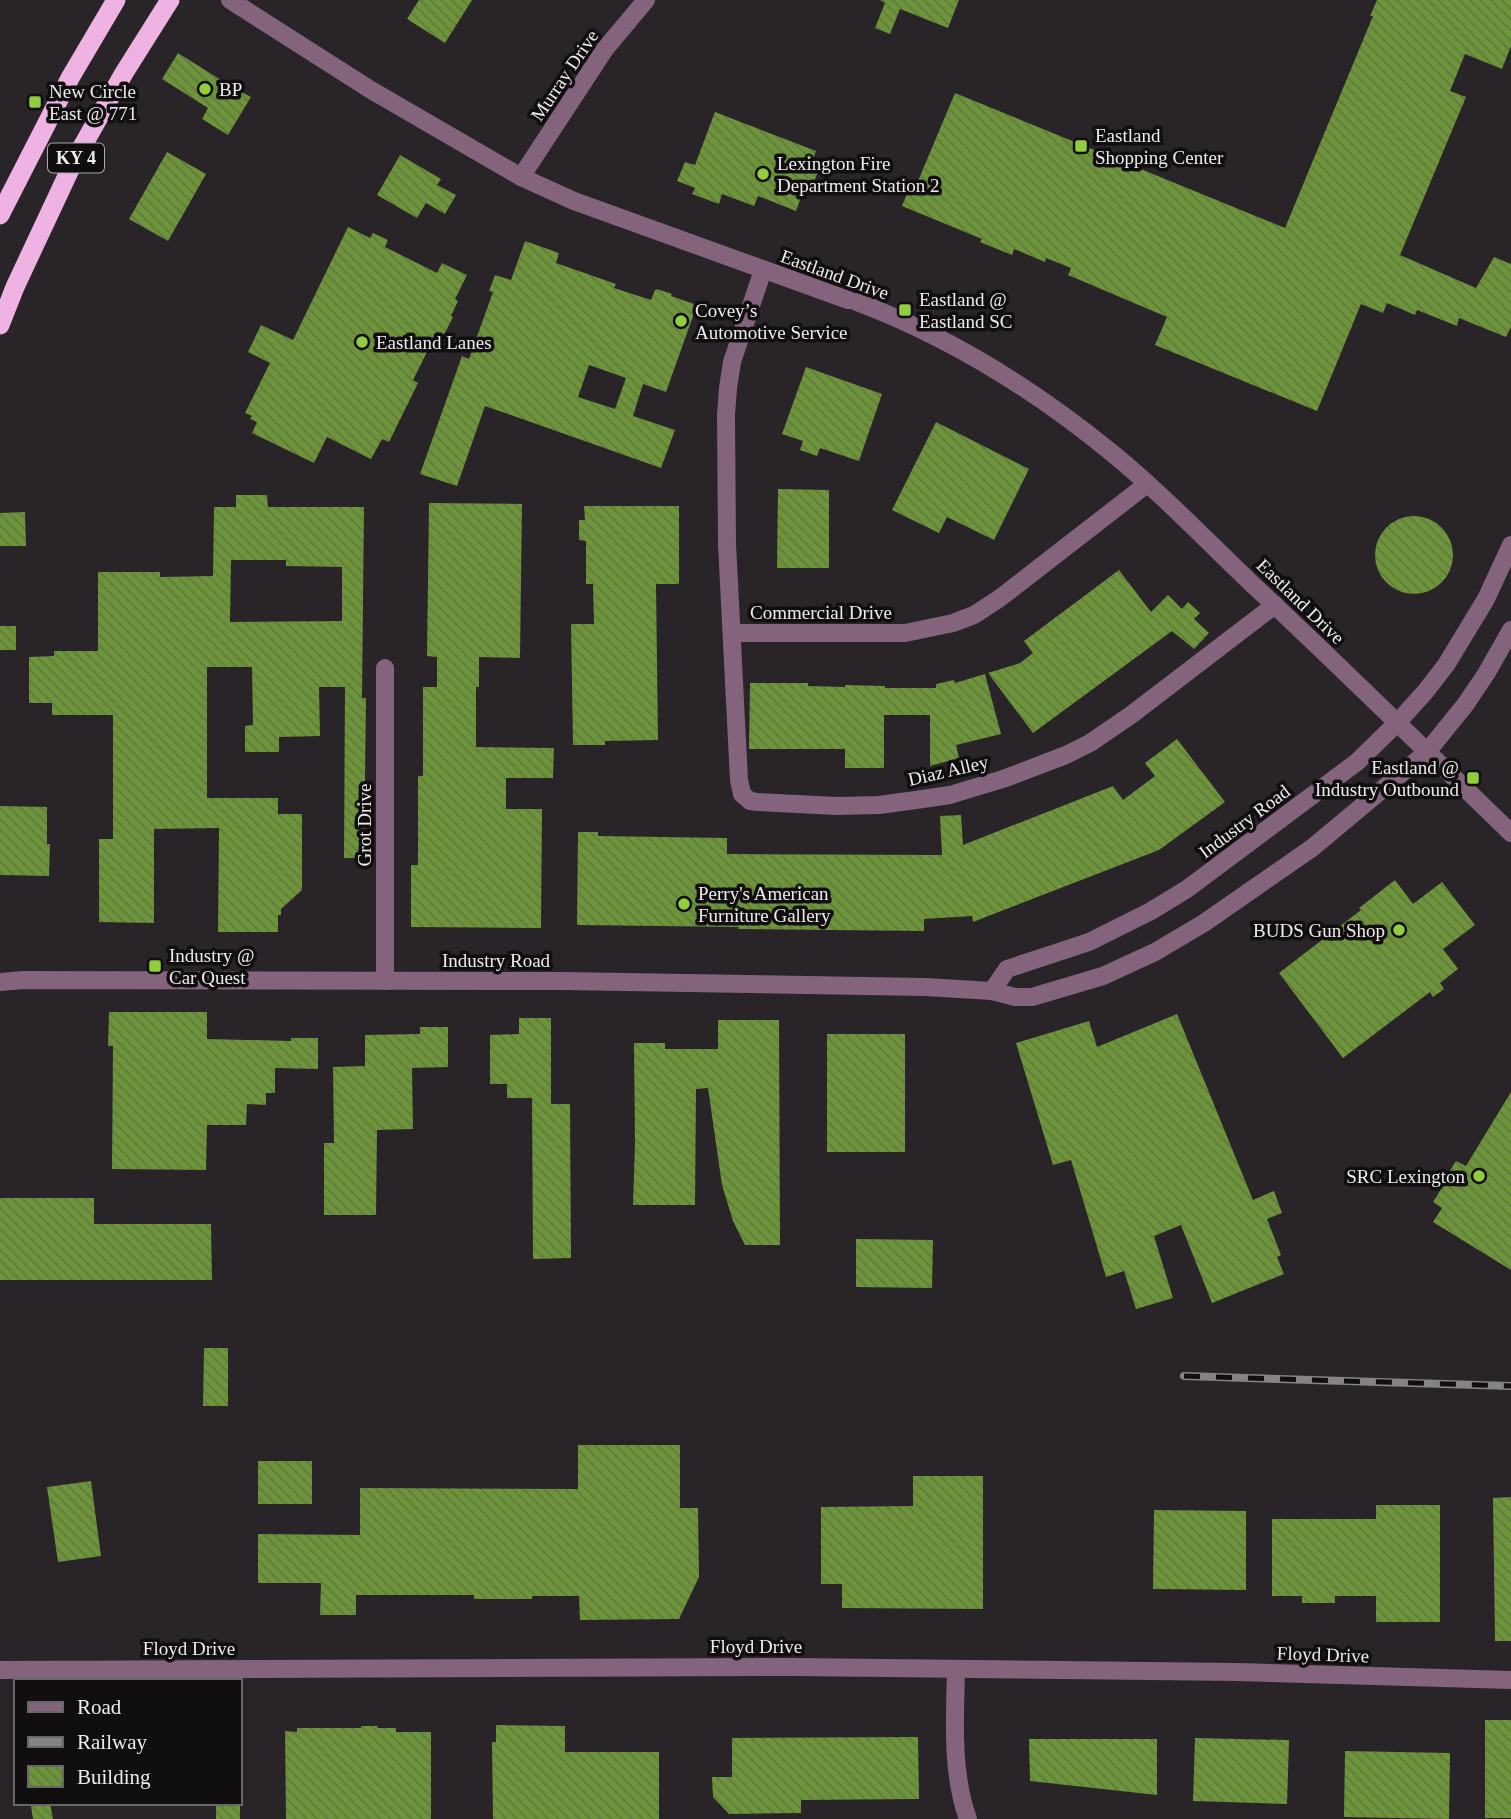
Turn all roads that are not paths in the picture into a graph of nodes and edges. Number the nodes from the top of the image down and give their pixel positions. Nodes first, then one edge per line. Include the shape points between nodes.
1 (116, 0) edge
2 (170, 0) edge
3 (230, 0) edge
4 (646, 0) edge
5 (521, 177) junction
6 (0, 215) edge
7 (762, 270) junction
8 (0, 326) edge
9 (1147, 484) junction
10 (1511, 545) edge
11 (1275, 605) junction
12 (1511, 630) edge
13 (733, 633) junction
14 (385, 668) dead end
15 (1397, 723) junction
16 (1427, 752) junction
17 (1511, 833) edge
18 (386, 981) junction
19 (0, 982) edge
20 (992, 991) junction
21 (956, 1669) junction
22 (0, 1670) edge
23 (1511, 1681) edge
24 (968, 1819) edge

1 - 6 highway, KY 4
2 - 8 highway, KY 4 via 74,162
3 - 5 street, Eastland Drive via 371,90
4 - 5 street, Murray Drive via 605,49
5 - 7 street, Eastland Drive
7 - 9 street, Eastland Drive via 853,301 969,355 1046,402
7 - 13 street, Commercial Drive via 728,388 727,544
9 - 11 street, Eastland Drive
9 - 13 street, Commercial Drive via 1000,598 953,623 905,633
10 - 15 street, Industry Road via 1462,641
11 - 13 street, Diaz Alley via 1090,743 1006,778 950,795 879,804 757,802 742,794
11 - 15 street, Eastland Drive
12 - 16 street, Industry Road via 1472,695
14 - 18 street, Grot Drive
15 - 16 street, Eastland Drive
15 - 20 street, Industry Road via 1357,762 1187,889 1089,942 1007,969
16 - 17 street, Eastland Drive
16 - 20 street, Industry Road via 1312,848 1155,952 1103,976 1032,997
18 - 19 street, Industry Road
18 - 20 street, Industry Road
21 - 22 street, Floyd Drive
21 - 23 street, Floyd Drive
21 - 24 street via 957,1779

